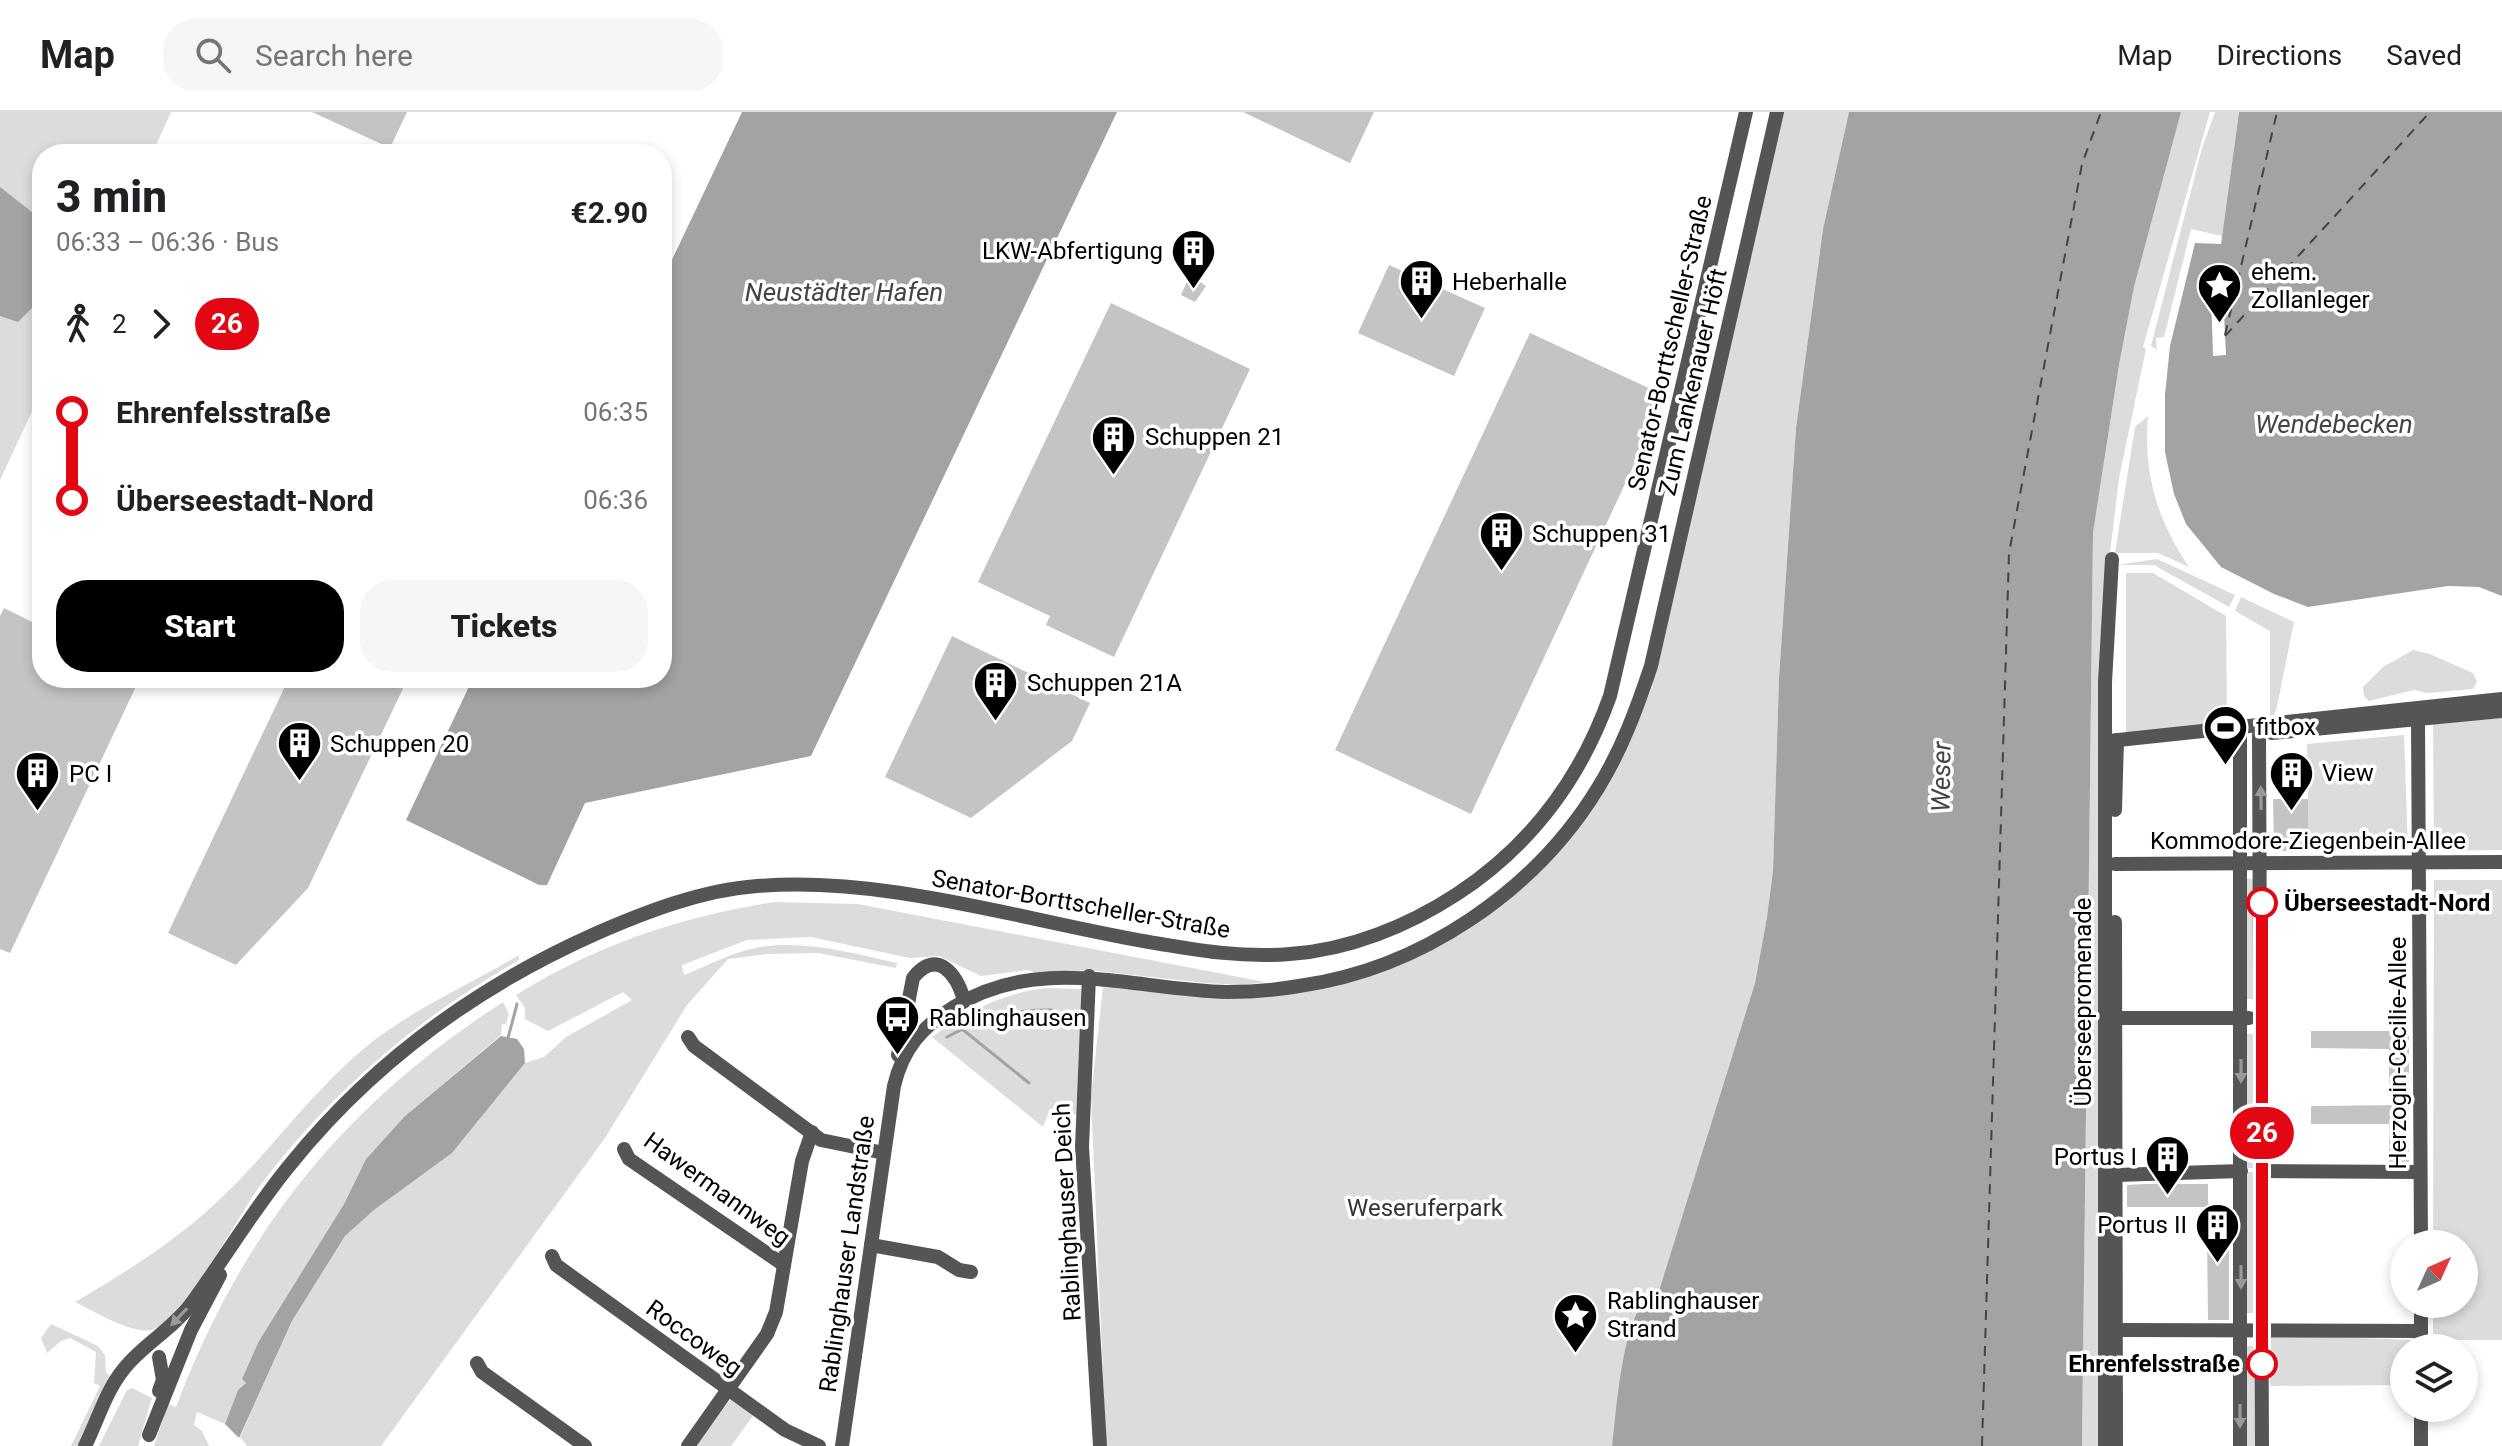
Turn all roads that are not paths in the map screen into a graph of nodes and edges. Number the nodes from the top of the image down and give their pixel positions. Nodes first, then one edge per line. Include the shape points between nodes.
1 (1746, 112) edge
2 (1777, 112) edge
3 (2112, 559) dead end
4 (2502, 699) edge
5 (2502, 711) edge
6 (2418, 720) junction
7 (2259, 735) junction
8 (2240, 737) junction
9 (2113, 744) junction
10 (2241, 862) junction
11 (2262, 862) junction
12 (2419, 862) junction
13 (2502, 862) edge
14 (2115, 864) junction
15 (1089, 976) junction
16 (964, 1000) junction
17 (2116, 1018) junction
18 (2241, 1018) junction
19 (2261, 1018) junction
20 (688, 1037) dead end
21 (913, 1040) joint
22 (898, 1070) junction
23 (812, 1132) junction
24 (624, 1149) dead end
25 (884, 1153) junction
26 (2241, 1171) junction
27 (2262, 1171) junction
28 (2420, 1172) junction
29 (2116, 1175) junction
30 (2421, 1230) edge
31 (242, 1232) junction
32 (871, 1245) junction
33 (552, 1256) dead end
34 (784, 1265) junction
35 (971, 1272) dead end
36 (2421, 1318) edge
37 (191, 1330) junction
38 (2116, 1330) junction
39 (2262, 1330) junction
40 (2240, 1331) junction
41 (2421, 1331) joint
42 (145, 1349) junction
43 (159, 1357) junction
44 (477, 1363) dead end
45 (728, 1390) junction
46 (2421, 1422) edge
47 (148, 1440) edge
48 (85, 1446) edge
49 (585, 1446) edge
50 (688, 1446) edge
51 (819, 1446) edge
52 (842, 1446) edge
53 (1100, 1446) edge
54 (2105, 1446) edge
55 (2116, 1446) edge
56 (2240, 1446) edge
57 (2262, 1446) edge
58 (2421, 1446) edge

1 - 31 street, Senator-Borttscheller-Straße via 1606,707 1581,762 1545,816 1472,884 1377,935 1293,954 1250,956 852,886 752,886 695,898 555,952 447,1016 348,1100 290,1165
2 - 15 street, Zum Lankenauer Höft via 1651,666 1629,730 1580,816 1521,881 1470,920 1431,943 1353,973 1300,986 1226,992
3 - 9 street, Überseepromenade
4 - 9 street
5 - 6 street
6 - 7 street
6 - 12 street, Herzogin-Cecilie-Allee
7 - 8 street
11 -> 7 street
8 - 9 street
8 - 10 street
9 - 14 street, Überseepromenade
9 - 54 street, Überseepromenade
10 - 11 street, Kommodore-Ziegenbein-Allee
10 - 14 street, Kommodore-Ziegenbein-Allee
10 - 18 street
11 - 12 street, Kommodore-Ziegenbein-Allee
11 - 19 street
12 - 13 street, Kommodore-Ziegenbein-Allee
12 - 28 street, Herzogin-Cecilie-Allee
14 - 17 street, Überseepromenade
15 - 16 street, Zum Lankenauer Höft via 1016,982
15 - 53 street, Rablinghauser Deich via 1082,1147
16 - 21 street, Zum Lankenauer Höft
16 - 22 street, Rablinghauser Landstraße via 952,971 927,966 918,972 910,991
17 - 18 street
17 - 29 street, Überseepromenade
18 - 19 street
18 -> 26 street
19 - 27 street
20 - 23 street
21 - 22 street, Rablinghauser Landstraße
22 - 25 street, Rablinghauser Landstraße
23 - 25 street via 821,1140
23 - 34 street
24 - 34 street, Hawermannweg via 629,1159
25 - 32 street, Rablinghauser Landstraße
26 - 29 street
26 -> 40 street
27 - 28 street
27 - 39 street
28 - 30 street, Herzogin-Cecilie-Allee
29 - 38 street, Überseepromenade
31 - 37 street, Senator-Borttscheller-Straße
31 -> 42 street, Senator-Borttscheller-Straße via 189,1307
32 - 35 street via 938,1257
32 - 52 street, Rablinghauser Landstraße
33 - 45 street, Roccoweg via 556,1265
34 - 45 street via 767,1334
36 - 41 street
37 - 43 street
37 - 47 street, Senator-Borttscheller-Straße
38 - 40 street
38 - 55 street, Überseepromenade
39 - 40 street
39 - 41 street
39 - 57 street
40 -> 56 street
42 - 43 street
42 - 48 street, Senator-Borttscheller-Straße via 118,1378
43 - 47 street, Senator-Borttscheller-Straße via 163,1380
44 - 49 street via 482,1372
45 - 50 street
45 - 51 street, Roccoweg via 785,1430
46 - 58 street

